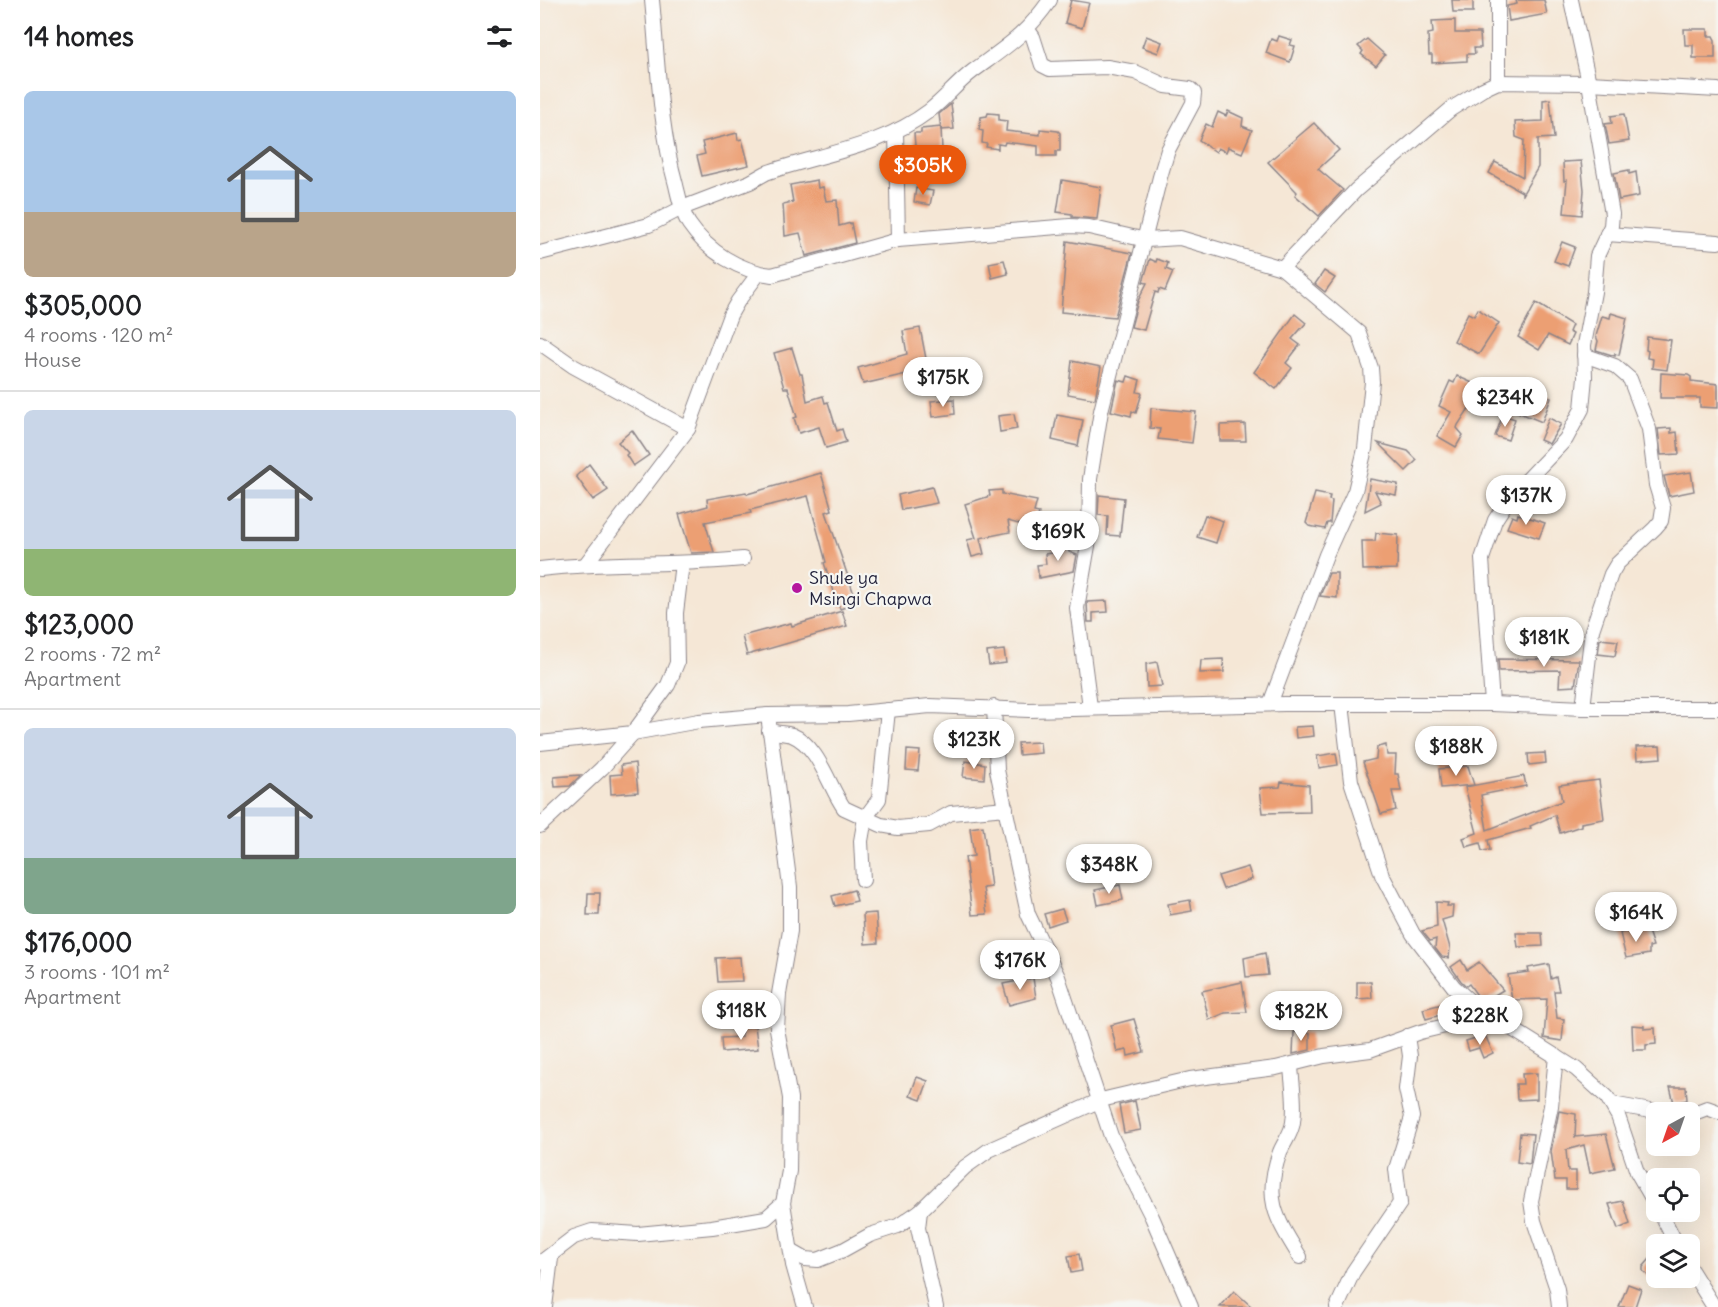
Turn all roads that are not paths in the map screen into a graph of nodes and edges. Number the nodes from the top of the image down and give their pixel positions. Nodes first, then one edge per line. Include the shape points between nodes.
1 (652, 0) edge
2 (1050, 0) edge
3 (1498, 0) edge
4 (1571, 0) edge
5 (1028, 30) junction
6 (1498, 82) junction
7 (1589, 83) junction
8 (1718, 90) edge
9 (896, 131) junction
10 (682, 208) junction
11 (1607, 234) junction
12 (898, 240) junction
13 (1146, 240) junction
14 (1718, 242) edge
15 (540, 253) edge
16 (1282, 268) junction
17 (759, 273) junction
18 (540, 343) edge
19 (1584, 355) junction
20 (688, 429) junction
21 (743, 559) dead end
22 (682, 563) junction
23 (585, 565) junction
24 (540, 569) edge
25 (1270, 704) junction
26 (1342, 704) junction
27 (1492, 704) junction
28 (994, 707) junction
29 (1090, 707) junction
30 (1583, 708) junction
31 (1718, 708) edge
32 (888, 710) junction
33 (768, 715) junction
34 (769, 731) junction
35 (633, 733) junction
36 (540, 742) edge
37 (1006, 808) junction
38 (865, 818) junction
39 (540, 826) edge
40 (863, 880) dead end
41 (1480, 1011) junction
42 (1407, 1036) junction
43 (1556, 1056) junction
44 (1291, 1066) junction
45 (1101, 1100) junction
46 (1612, 1104) junction
47 (1646, 1110) edge
48 (1700, 1111) edge
49 (1718, 1112) edge
50 (1646, 1188) edge
51 (783, 1203) junction
52 (920, 1211) junction
53 (791, 1251) junction
54 (1300, 1257) dead end
55 (545, 1261) edge
56 (1700, 1285) edge
57 (545, 1307) edge
58 (805, 1307) edge
59 (936, 1307) edge
60 (1191, 1307) edge
61 (1337, 1307) edge
62 (1559, 1307) edge
63 (1714, 1307) edge

1 - 10 street via 668,160
2 - 5 street
3 - 6 street
4 - 7 street
5 - 9 street via 970,73 928,112
5 - 13 street via 1042,65 1050,69 1107,67 1135,72 1194,93 1193,103 1168,150
6 - 7 street
6 - 16 street via 1451,109 1356,190
7 - 8 street
7 - 11 street via 1612,214
9 - 10 street via 766,173
9 - 12 street
10 - 15 street via 649,225
10 - 17 street via 689,224 707,243 733,264
11 - 14 street
11 - 19 street via 1597,256
12 - 13 street via 1070,226
12 - 17 street via 772,275
13 - 16 street via 1180,238
13 - 29 street via 1101,411 1090,479 1089,540 1077,608
16 - 25 street via 1359,333 1372,382 1365,449 1355,491 1326,555
17 - 20 street via 730,315
18 - 20 street via 573,366
19 - 27 street via 1582,409 1575,426 1508,500 1486,541 1482,559
19 - 30 street via 1615,366 1630,379 1649,429 1663,508 1655,528 1611,574 1592,630
20 - 23 street
21 - 22 street
22 - 23 street
22 - 35 street via 675,671
23 - 24 street
25 - 26 street
25 - 29 street
26 - 27 street
26 - 41 street via 1351,781 1382,875 1413,934 1454,987
27 - 30 street
28 - 29 street
28 - 32 street
28 - 37 street via 997,770
30 - 31 street
32 - 33 street
32 - 38 street via 879,799
33 - 34 street
33 - 35 street via 699,721
34 - 38 street via 789,734 806,745 829,777 844,808
34 - 51 street via 790,887 790,931 777,1029 790,1098 789,1171
35 - 36 street
35 - 39 street via 588,784
37 - 38 street via 951,813 930,825 898,828
37 - 45 street via 1028,914 1058,977
38 - 40 street via 861,841
41 - 42 street via 1458,1023
41 - 43 street
42 - 44 street via 1370,1050 1324,1056
42 - 61 street via 1410,1056 1406,1089 1412,1117 1396,1169 1400,1203 1353,1272
43 - 46 street via 1596,1086
43 - 62 street via 1551,1106 1531,1201
44 - 45 street via 1190,1079
44 - 54 street via 1293,1123 1274,1175 1273,1205 1278,1222
45 - 52 street via 989,1150 939,1189
45 - 60 street via 1120,1158 1152,1217
46 - 47 street
46 - 50 street
48 - 49 street via 1707,1108
51 - 53 street
51 - 55 street via 766,1218 712,1227 638,1234 592,1231 574,1237
52 - 53 street via 898,1226 870,1235 826,1258 809,1260
52 - 59 street via 918,1228
53 - 58 street
55 - 57 street
56 - 63 street

